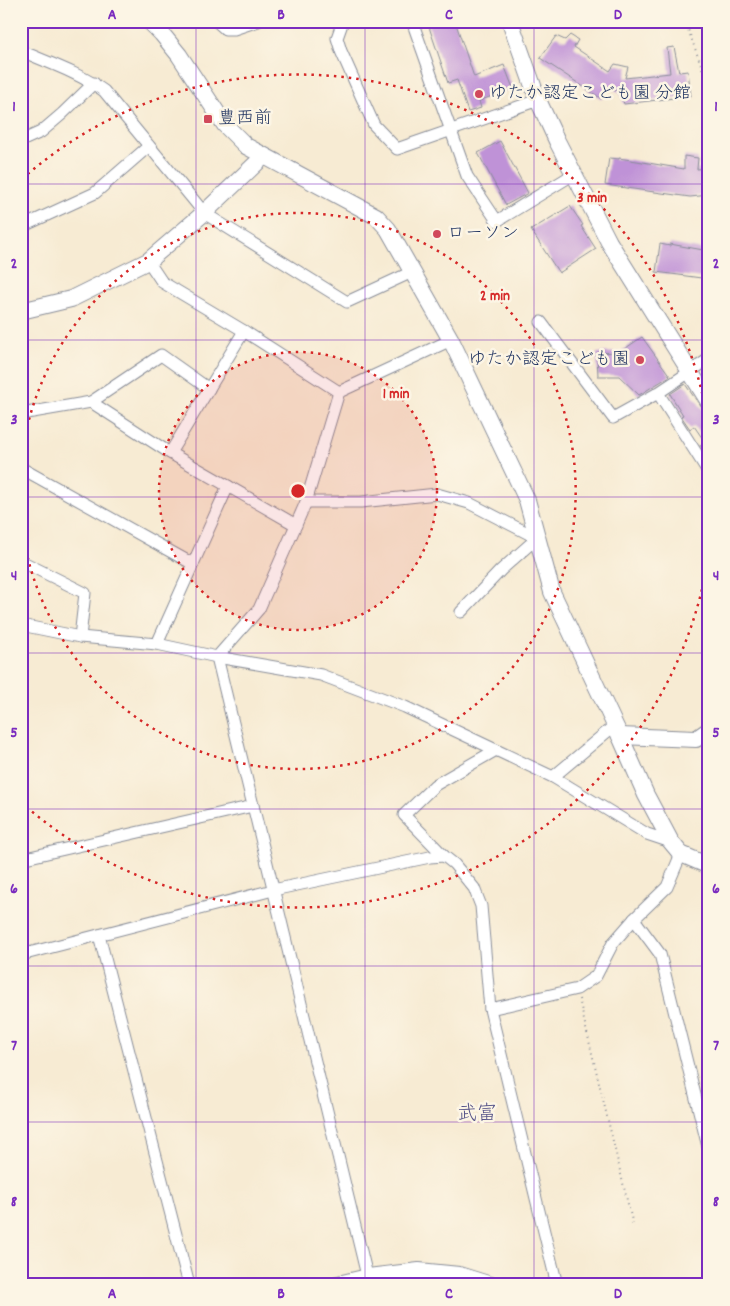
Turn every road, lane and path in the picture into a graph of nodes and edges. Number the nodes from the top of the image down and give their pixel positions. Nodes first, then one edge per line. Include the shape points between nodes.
1 (149, 21) edge
2 (216, 21) edge
3 (258, 21) edge
4 (343, 21) edge
5 (412, 21) edge
6 (510, 21) edge
7 (685, 21) edge
8 (21, 55) edge
9 (94, 83) junction
10 (709, 87) edge
11 (538, 100) junction
12 (451, 130) junction
13 (21, 141) edge
14 (149, 146) junction
15 (264, 156) junction
16 (574, 174) junction
17 (204, 213) junction
18 (21, 227) edge
19 (148, 261) junction
20 (412, 272) junction
21 (21, 311) edge
22 (541, 322) dead end
23 (244, 331) junction
24 (450, 340) junction
25 (709, 358) edge
26 (691, 371) junction
27 (209, 389) junction
28 (339, 392) junction
29 (658, 393) junction
30 (91, 402) junction
31 (709, 402) edge
32 (21, 414) edge
33 (170, 453) junction
34 (21, 468) edge
35 (709, 473) edge
36 (228, 486) junction
37 (306, 502) junction
38 (296, 525) junction
39 (537, 538) junction
40 (21, 561) edge
41 (193, 564) junction
42 (461, 612) dead end
43 (21, 625) edge
44 (80, 637) junction
45 (157, 644) junction
46 (218, 657) junction
47 (618, 730) junction
48 (709, 730) edge
49 (496, 750) junction
50 (553, 777) junction
51 (254, 806) junction
52 (676, 848) junction
53 (444, 856) junction
54 (21, 859) edge
55 (709, 866) edge
56 (273, 890) junction
57 (634, 919) junction
58 (99, 935) junction
59 (21, 955) edge
60 (577, 989) junction
61 (490, 1009) junction
62 (709, 1152) edge
63 (632, 1225) dead end
64 (369, 1281) edge
65 (189, 1285) edge
66 (334, 1285) edge
67 (491, 1285) edge
68 (557, 1285) edge

1 - 15 street via 179,55 225,125 246,146
2 - 3 street via 225,29
4 - 12 street via 337,38 341,51 374,125 397,149
5 - 12 street
6 - 11 street
7 - 10 path
8 - 9 street via 26,53
9 - 13 street via 41,132
9 - 14 street
11 - 12 street
11 - 16 street
12 - 16 street via 467,176 497,221
14 - 17 street
14 - 18 street via 95,193
15 - 17 street
15 - 20 street via 376,216 388,229
16 - 26 street via 609,242
17 - 19 street
17 - 20 street via 347,302
19 - 21 street via 71,299
19 - 23 street via 162,282
20 - 24 street
22 - 29 street via 613,418
23 - 27 street
23 - 28 street
24 - 28 street
24 - 39 street via 527,500
25 - 26 street
26 - 29 street
26 - 31 street
27 - 30 street via 161,355
27 - 33 street
28 - 37 street
29 - 35 street
30 - 32 street
30 - 33 street
33 - 36 street
34 - 41 street
36 - 38 street
36 - 41 street
37 - 38 street
37 - 39 street via 361,502 437,494 469,503
38 - 46 street via 259,609
39 - 42 street
39 - 47 street via 552,592
40 - 44 street via 85,593
41 - 45 street
43 - 44 street
44 - 45 street
45 - 46 street
46 - 49 street via 320,675 405,706
46 - 51 street
47 - 48 street via 696,739
47 - 50 street
47 - 52 street via 646,795
49 - 50 street
49 - 53 street via 435,785 404,815
50 - 52 street
51 - 54 street
51 - 56 street
52 - 55 street
52 - 57 street via 667,887
53 - 56 street
53 - 61 street via 474,888 481,906
56 - 58 street
56 - 64 street
57 - 60 street via 613,943 596,976
57 - 62 street via 660,954
58 - 59 street
58 - 65 street
60 - 61 street
60 - 63 path
61 - 68 street
64 - 66 street
64 - 67 street via 419,1271 459,1275

